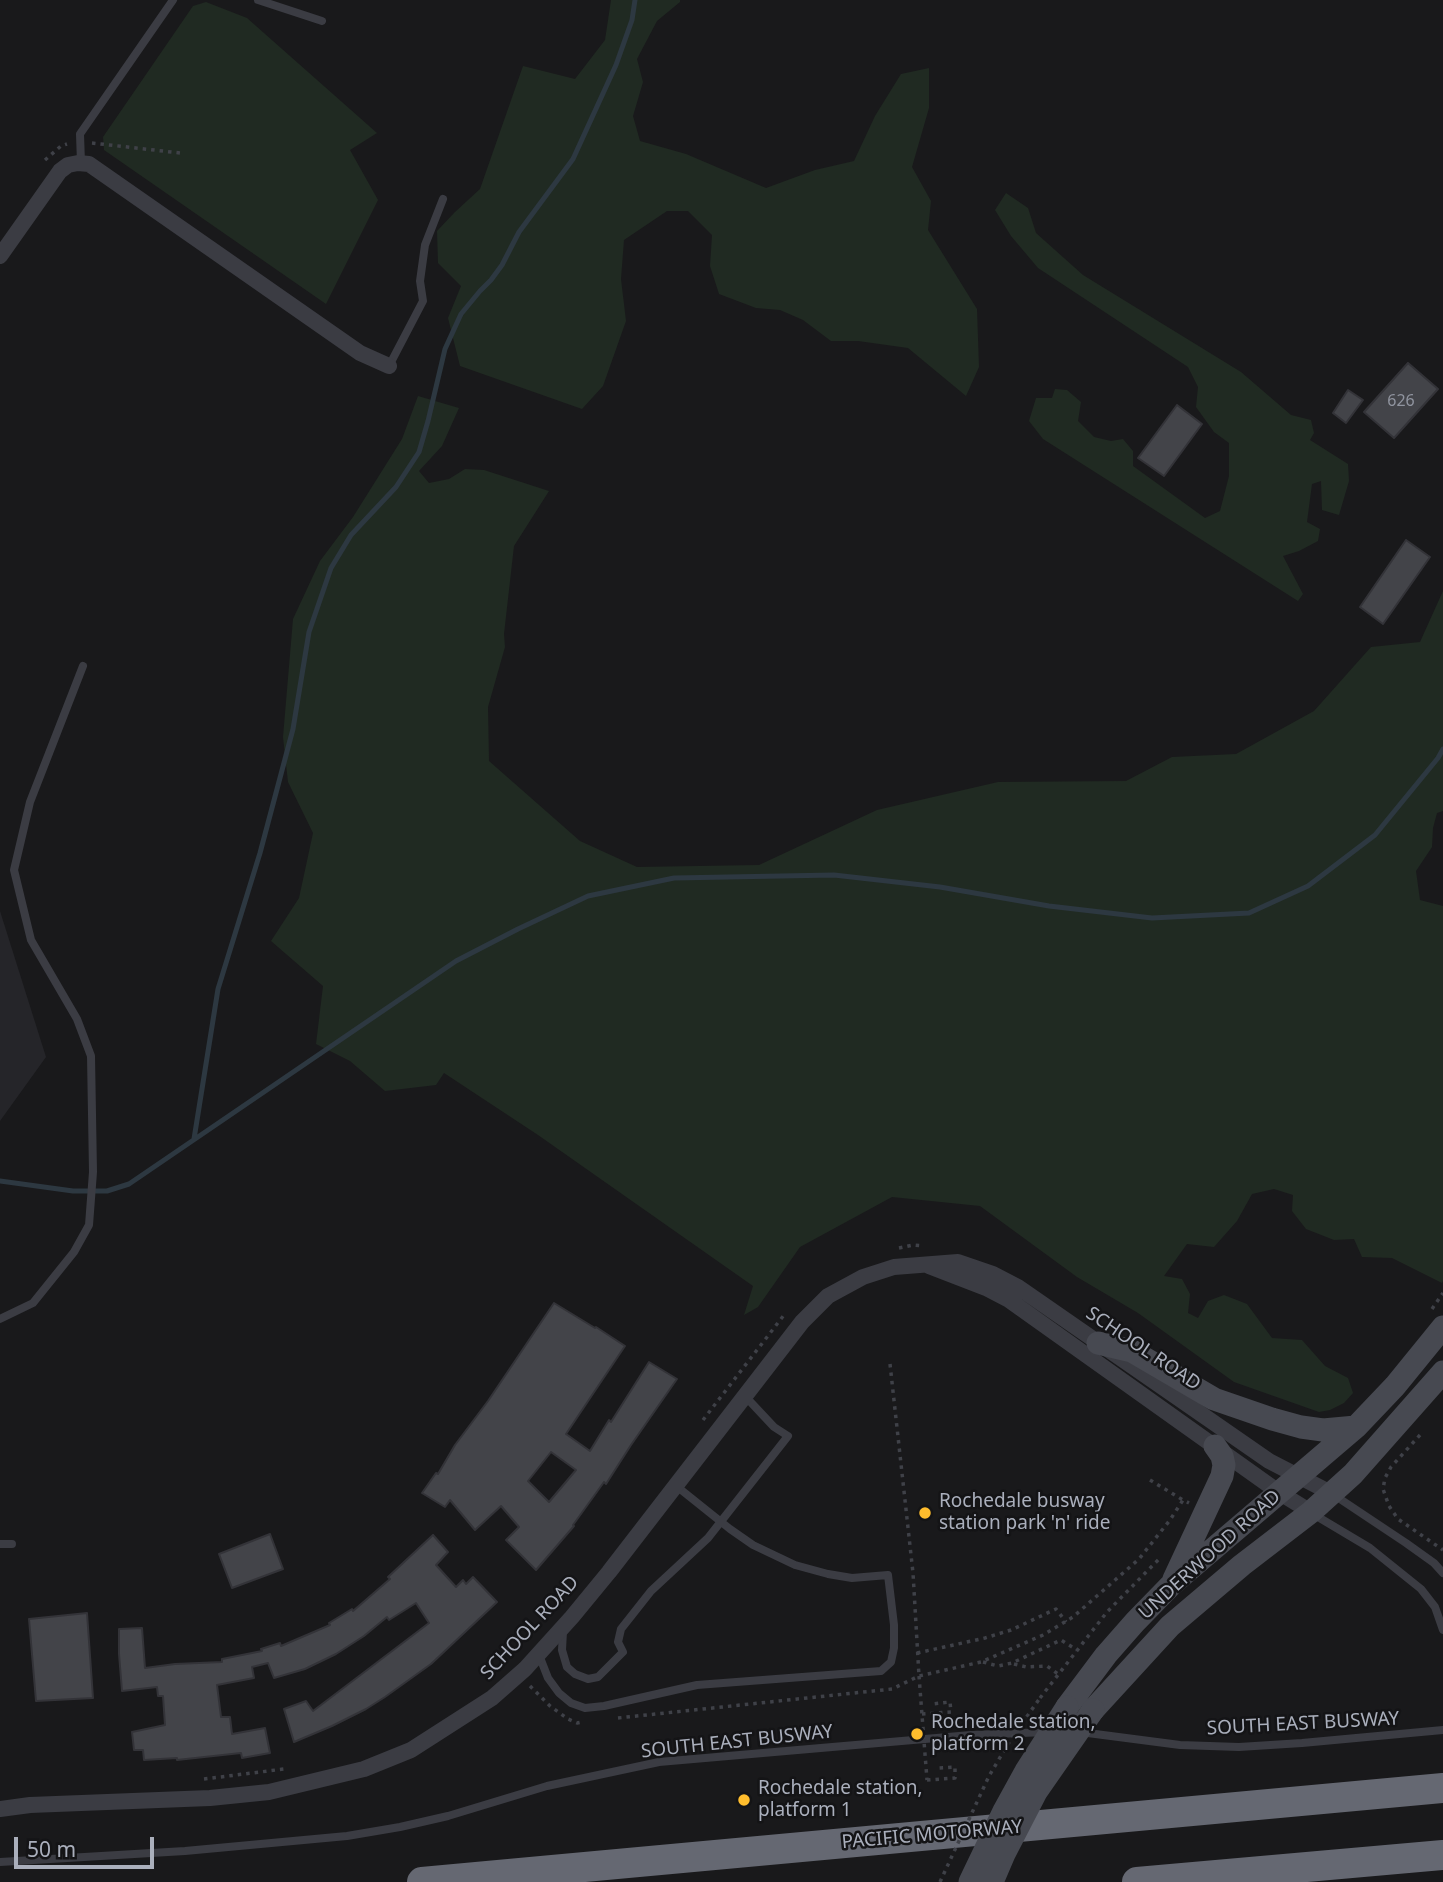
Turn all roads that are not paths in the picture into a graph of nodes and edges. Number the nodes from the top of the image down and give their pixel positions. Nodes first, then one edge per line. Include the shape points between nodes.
1 (173, 0) edge
2 (258, 0) edge
3 (322, 21) dead end
4 (81, 163) junction
5 (443, 199) dead end
6 (0, 256) edge
7 (389, 366) joint
8 (83, 666) dead end
9 (924, 1264) junction
10 (0, 1319) edge
11 (1435, 1321) edge
12 (1098, 1343) junction
13 (1443, 1372) edge
14 (744, 1395) junction
15 (1356, 1427) junction
16 (1215, 1446) junction
17 (1299, 1477) junction
18 (675, 1485) junction
19 (1280, 1493) junction
20 (1331, 1493) junction
21 (1311, 1512) junction
22 (720, 1522) junction
23 (0, 1544) edge
24 (12, 1544) dead end
25 (1443, 1573) edge
26 (1171, 1585) junction
27 (563, 1627) junction
28 (1443, 1630) edge
29 (538, 1655) junction
30 (1443, 1730) edge
31 (1061, 1731) dead end
32 (1073, 1731) dead end
33 (1443, 1788) edge
34 (0, 1809) edge
35 (1443, 1855) edge
36 (0, 1862) edge
37 (422, 1882) edge
38 (970, 1882) edge
39 (992, 1882) edge
40 (1137, 1882) edge

1 - 4 lane via 80,134
2 - 3 lane
4 - 6 street via 60,171
4 - 7 street via 89,164 360,353
5 - 7 lane via 425,245 420,281 423,301
8 - 10 lane via 30,802 13,870 31,940 77,1019 91,1056 89,1225 74,1252 33,1303
9 - 12 street, SCHOOL ROAD via 958,1262 993,1274
9 - 14 street, SCHOOL ROAD via 863,1277 828,1296
9 - 16 street, SCHOOL ROAD via 1009,1300
11 - 15 main road, UNDERWOOD ROAD via 1395,1386
12 - 15 main road via 1132,1351 1214,1399 1272,1419 1323,1430
12 - 17 street, SCHOOL ROAD
13 - 20 main road, UNDERWOOD ROAD
14 - 18 street, SCHOOL ROAD
14 - 22 lane via 788,1436
15 - 17 main road, UNDERWOOD ROAD
16 - 19 street, SCHOOL ROAD
16 - 26 main road via 1222,1456 1222,1476
17 - 19 main road, UNDERWOOD ROAD
17 - 20 street, SCHOOL ROAD
18 - 22 lane
18 - 27 street, SCHOOL ROAD
19 - 21 street, SCHOOL ROAD
19 - 26 main road, UNDERWOOD ROAD
20 - 21 main road, UNDERWOOD ROAD
20 - 25 lane
21 - 28 lane via 1370,1548 1422,1589 1435,1606
21 - 39 main road, UNDERWOOD ROAD, bridge via 1170,1626 1093,1710 1036,1792
22 - 27 lane via 692,1555 651,1591 621,1629 618,1642 624,1652 598,1677 588,1679 567,1667
22 - 29 lane via 753,1545 795,1565 852,1578 888,1575 894,1625 891,1662 881,1671 697,1685 585,1708 559,1693
23 - 24 lane
26 - 38 main road, UNDERWOOD ROAD, bridge via 1106,1655 1067,1707 1003,1811
27 - 29 street, SCHOOL ROAD
29 - 34 street, SCHOOL ROAD via 492,1698 450,1726 411,1750 364,1769 269,1792
30 - 32 lane, SOUTH EAST BUSWAY via 1239,1747 1180,1745
31 - 36 lane, SOUTH EAST BUSWAY via 659,1762 547,1786 448,1816 347,1836
33 - 37 highway, PACIFIC MOTORWAY
35 - 40 highway

